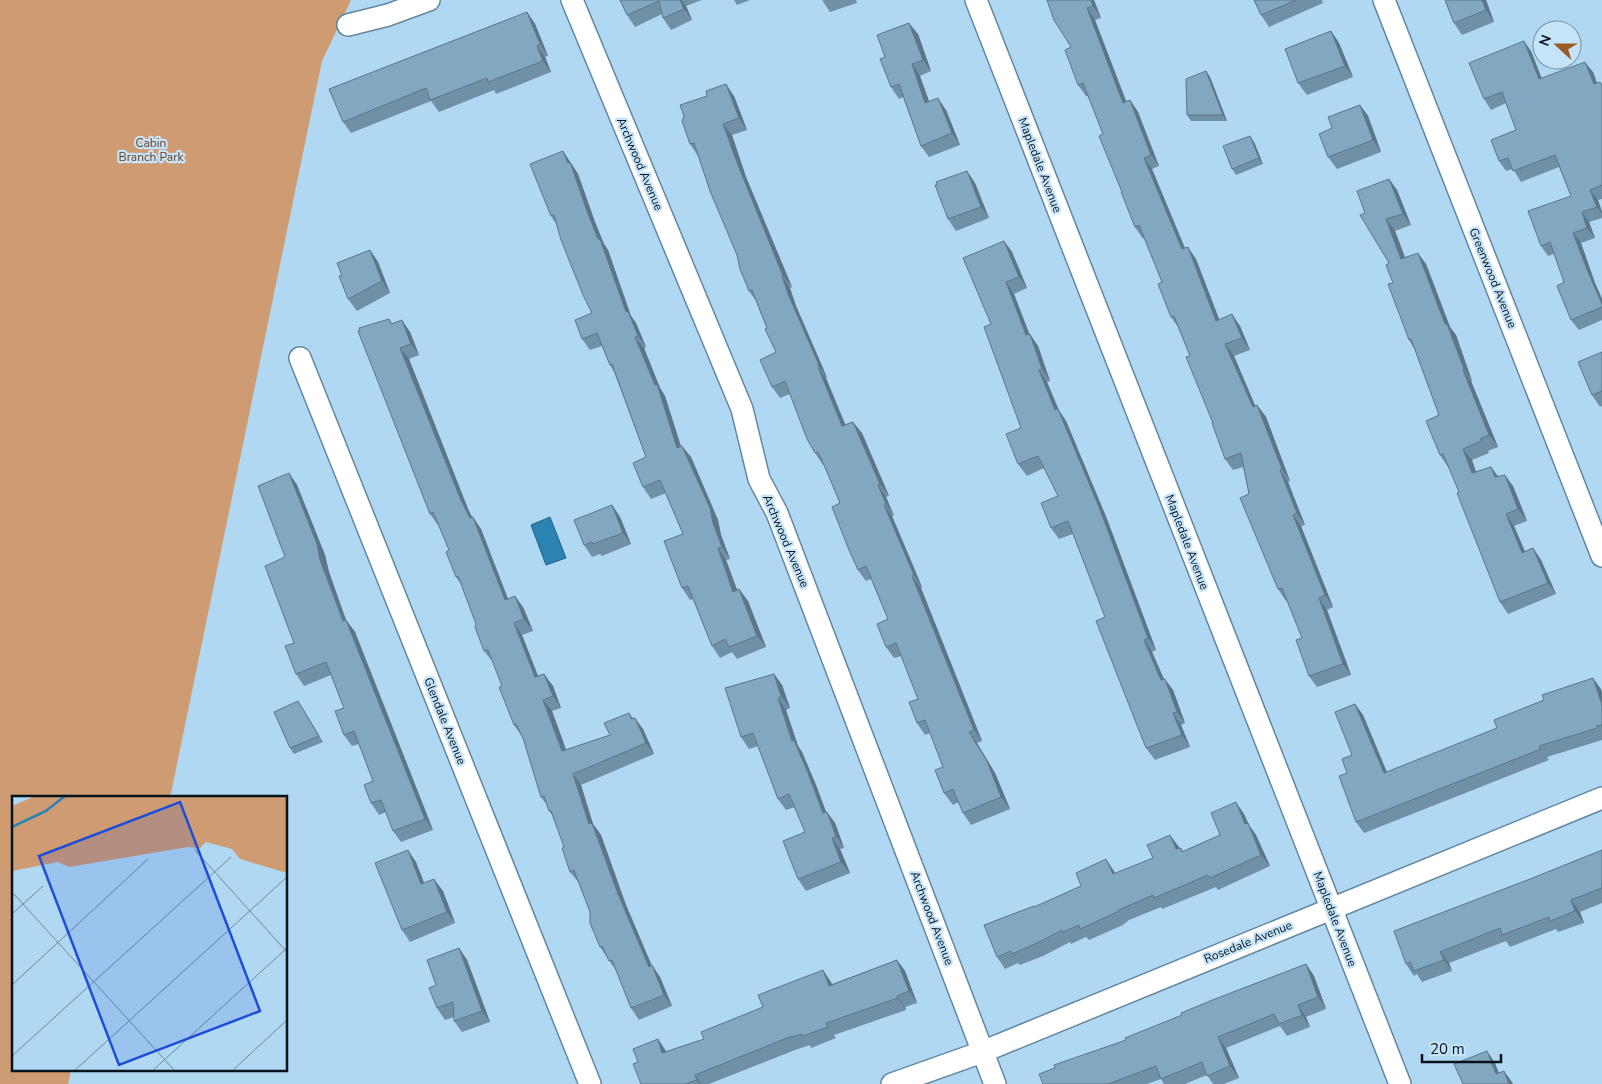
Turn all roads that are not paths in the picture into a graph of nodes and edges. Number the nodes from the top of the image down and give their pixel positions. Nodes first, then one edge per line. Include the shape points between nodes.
1 (429, 0) edge
2 (572, 0) edge
3 (976, 0) edge
4 (1384, 0) edge
5 (348, 25) dead end
6 (300, 358) dead end
7 (1602, 556) edge
8 (1602, 798) edge
9 (1330, 908) junction
10 (982, 1052) junction
11 (590, 1084) edge
12 (892, 1084) edge
13 (995, 1084) edge
14 (1400, 1084) edge

1 - 5 street
2 - 10 street, Archwood Avenue via 742,409 759,479 777,513
3 - 9 street, Mapledale Avenue
4 - 7 street, Greenwood Avenue
6 - 11 street, Glendale Avenue
8 - 9 street, Rosedale Avenue
9 - 10 street, Rosedale Avenue
9 - 14 street, Mapledale Avenue
10 - 12 street, Rosedale Avenue
10 - 13 street, Archwood Avenue

